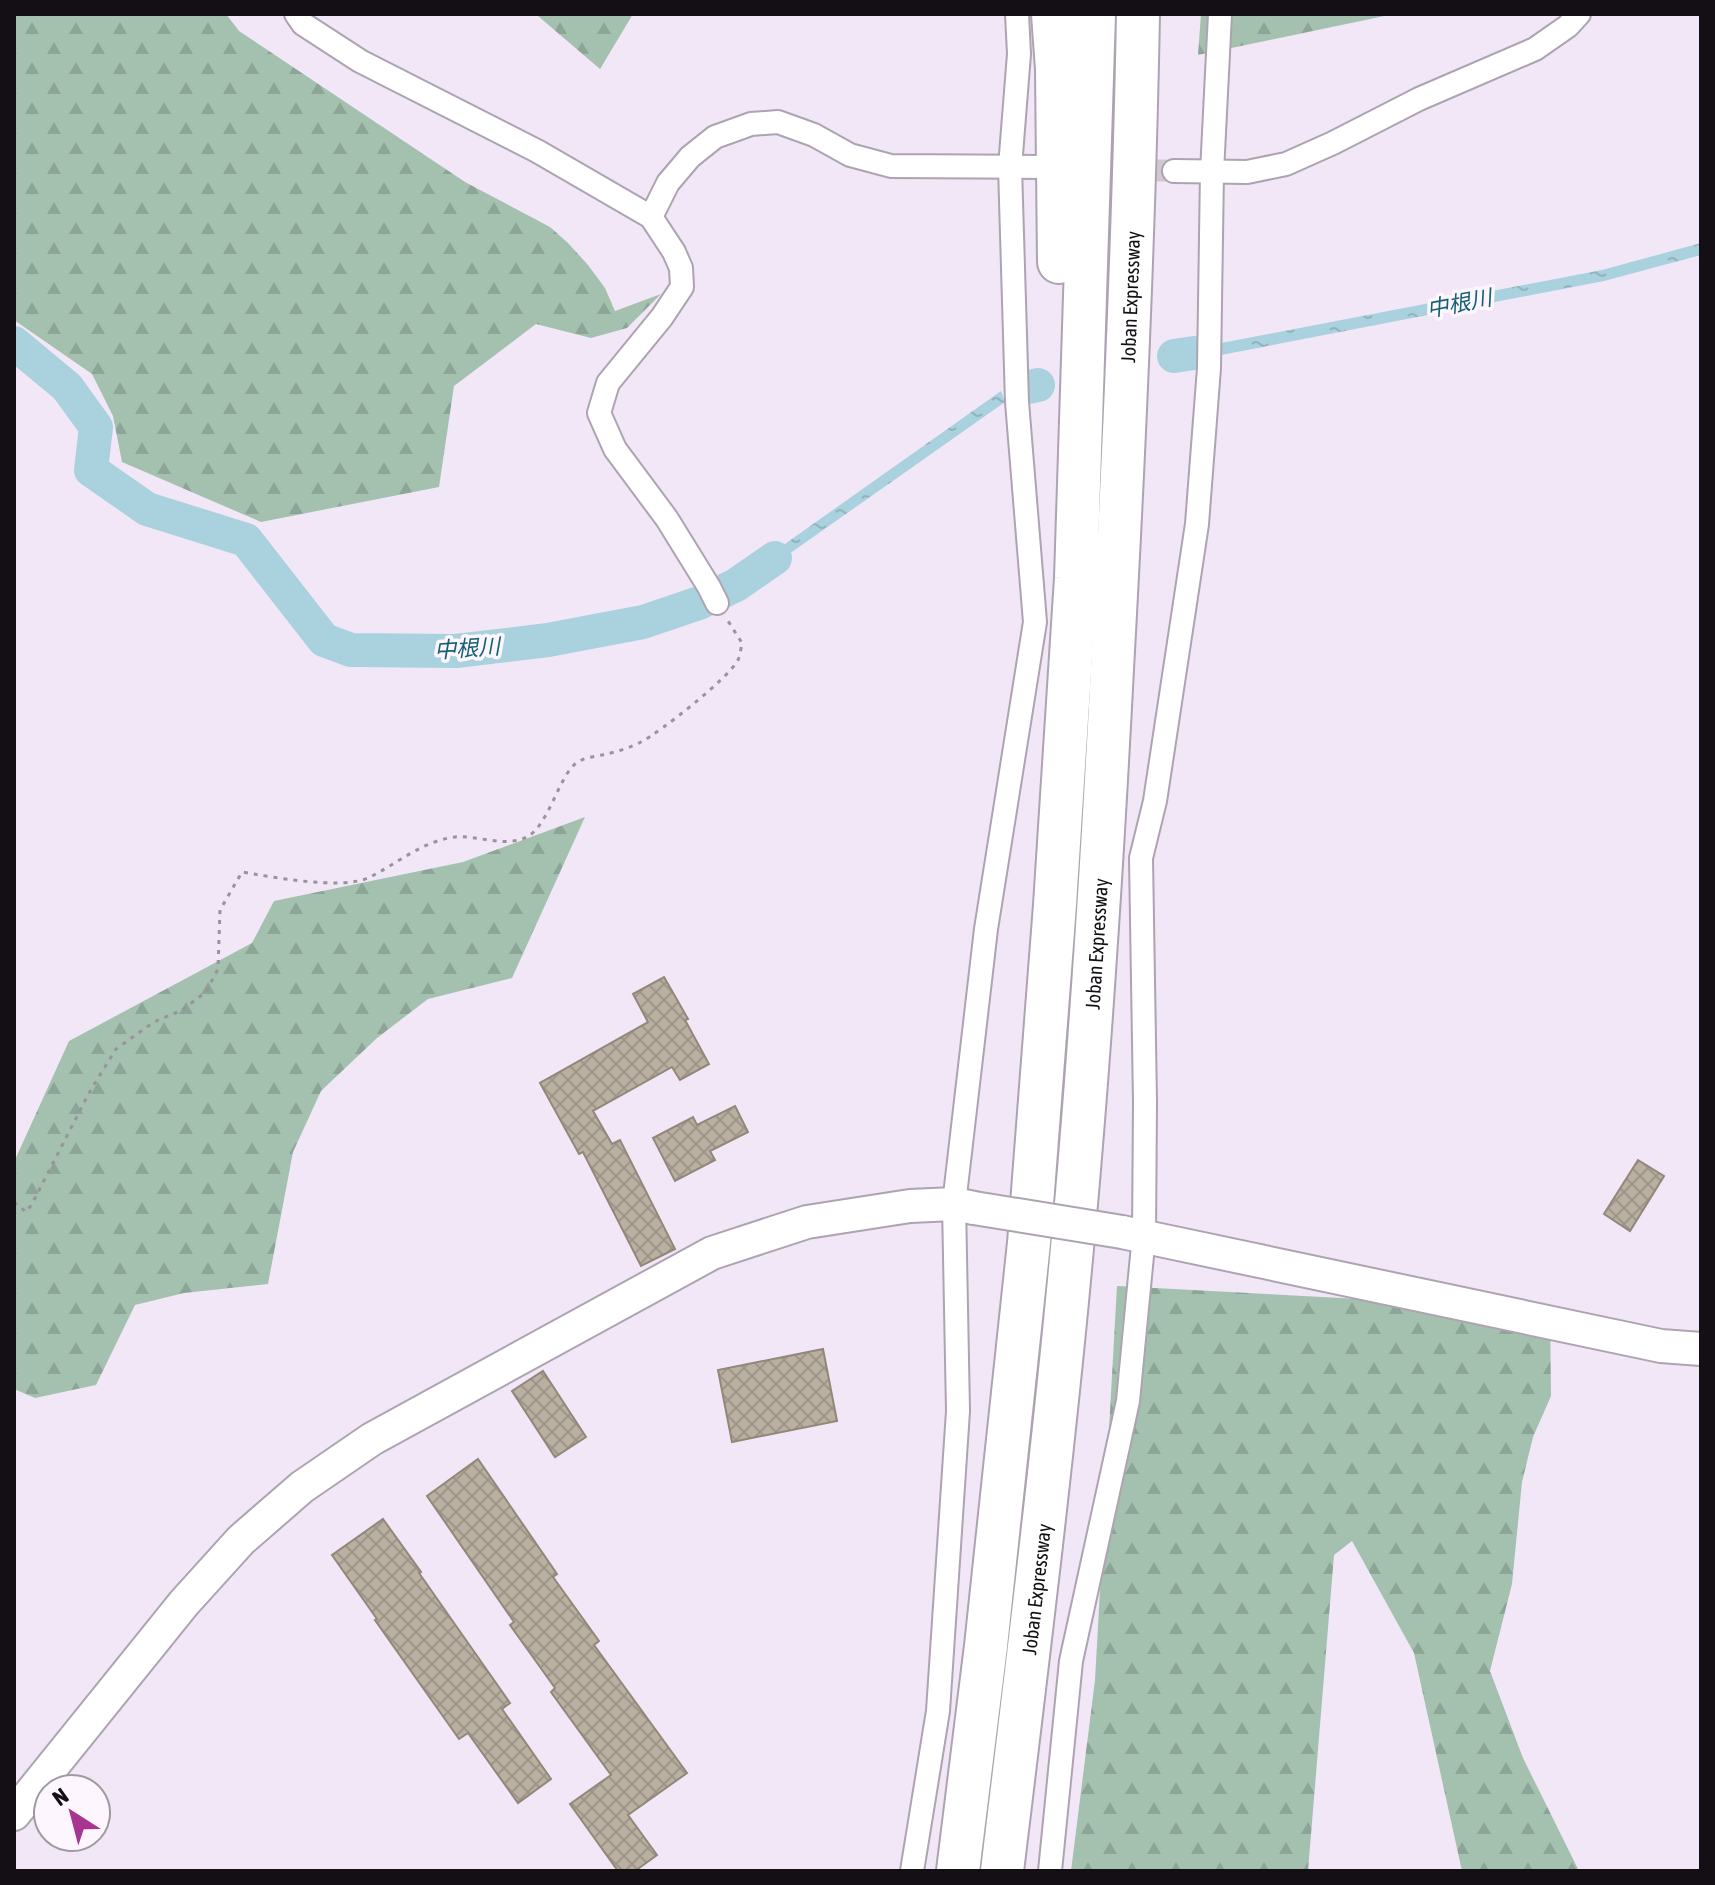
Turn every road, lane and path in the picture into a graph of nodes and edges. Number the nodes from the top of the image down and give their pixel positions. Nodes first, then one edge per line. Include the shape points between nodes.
1 (296, 14) edge
2 (1017, 14) edge
3 (1053, 14) edge
4 (1094, 14) edge
5 (1138, 14) edge
6 (1165, 14) edge
7 (1220, 14) edge
8 (1579, 14) edge
9 (1010, 167) junction
10 (1042, 167) dead end
11 (1174, 171) tunnel mouth
12 (1212, 172) junction
13 (651, 217) junction
14 (1123, 465) junction
15 (1076, 578) junction
16 (713, 595) joint
17 (14, 1202) edge
18 (964, 1206) junction
19 (1133, 1234) junction
20 (1701, 1349) edge
21 (14, 1814) edge
22 (912, 1871) edge
23 (958, 1871) edge
24 (1002, 1871) edge
25 (1050, 1871) edge

1 - 13 street via 360,61 537,151
2 - 9 street
3 - 15 highway via 1059,295
4 - 15 highway
5 - 14 highway, Joban Expressway
6 - 14 highway
7 - 12 street
8 - 12 street via 1535,49 1286,164
9 - 10 street
9 - 13 street via 891,166 850,155 778,122 751,124 715,137 690,157 668,183
9 - 18 street via 1017,402 1035,622 986,929
11 - 12 street
12 - 19 street via 1211,331 1197,524 1155,801 1141,858 1145,1102
13 - 16 street via 678,260 682,287 608,383 599,413 615,449 667,519
14 - 24 highway, Joban Expressway via 1099,905 1072,1248
15 - 23 highway via 1029,1243
16 - 17 path via 742,643 738,660 641,742 573,765 528,836 510,842 455,837 424,846 365,879 340,883 242,872 220,910 218,969 206,992 116,1049 32,1204 26,1212
18 - 19 street, bridge
18 - 21 street via 910,1206 807,1222 712,1253 372,1439 302,1487 241,1540
18 - 22 street via 958,1411 938,1711
19 - 20 street via 1661,1346
19 - 25 street via 1128,1401 1071,1661

